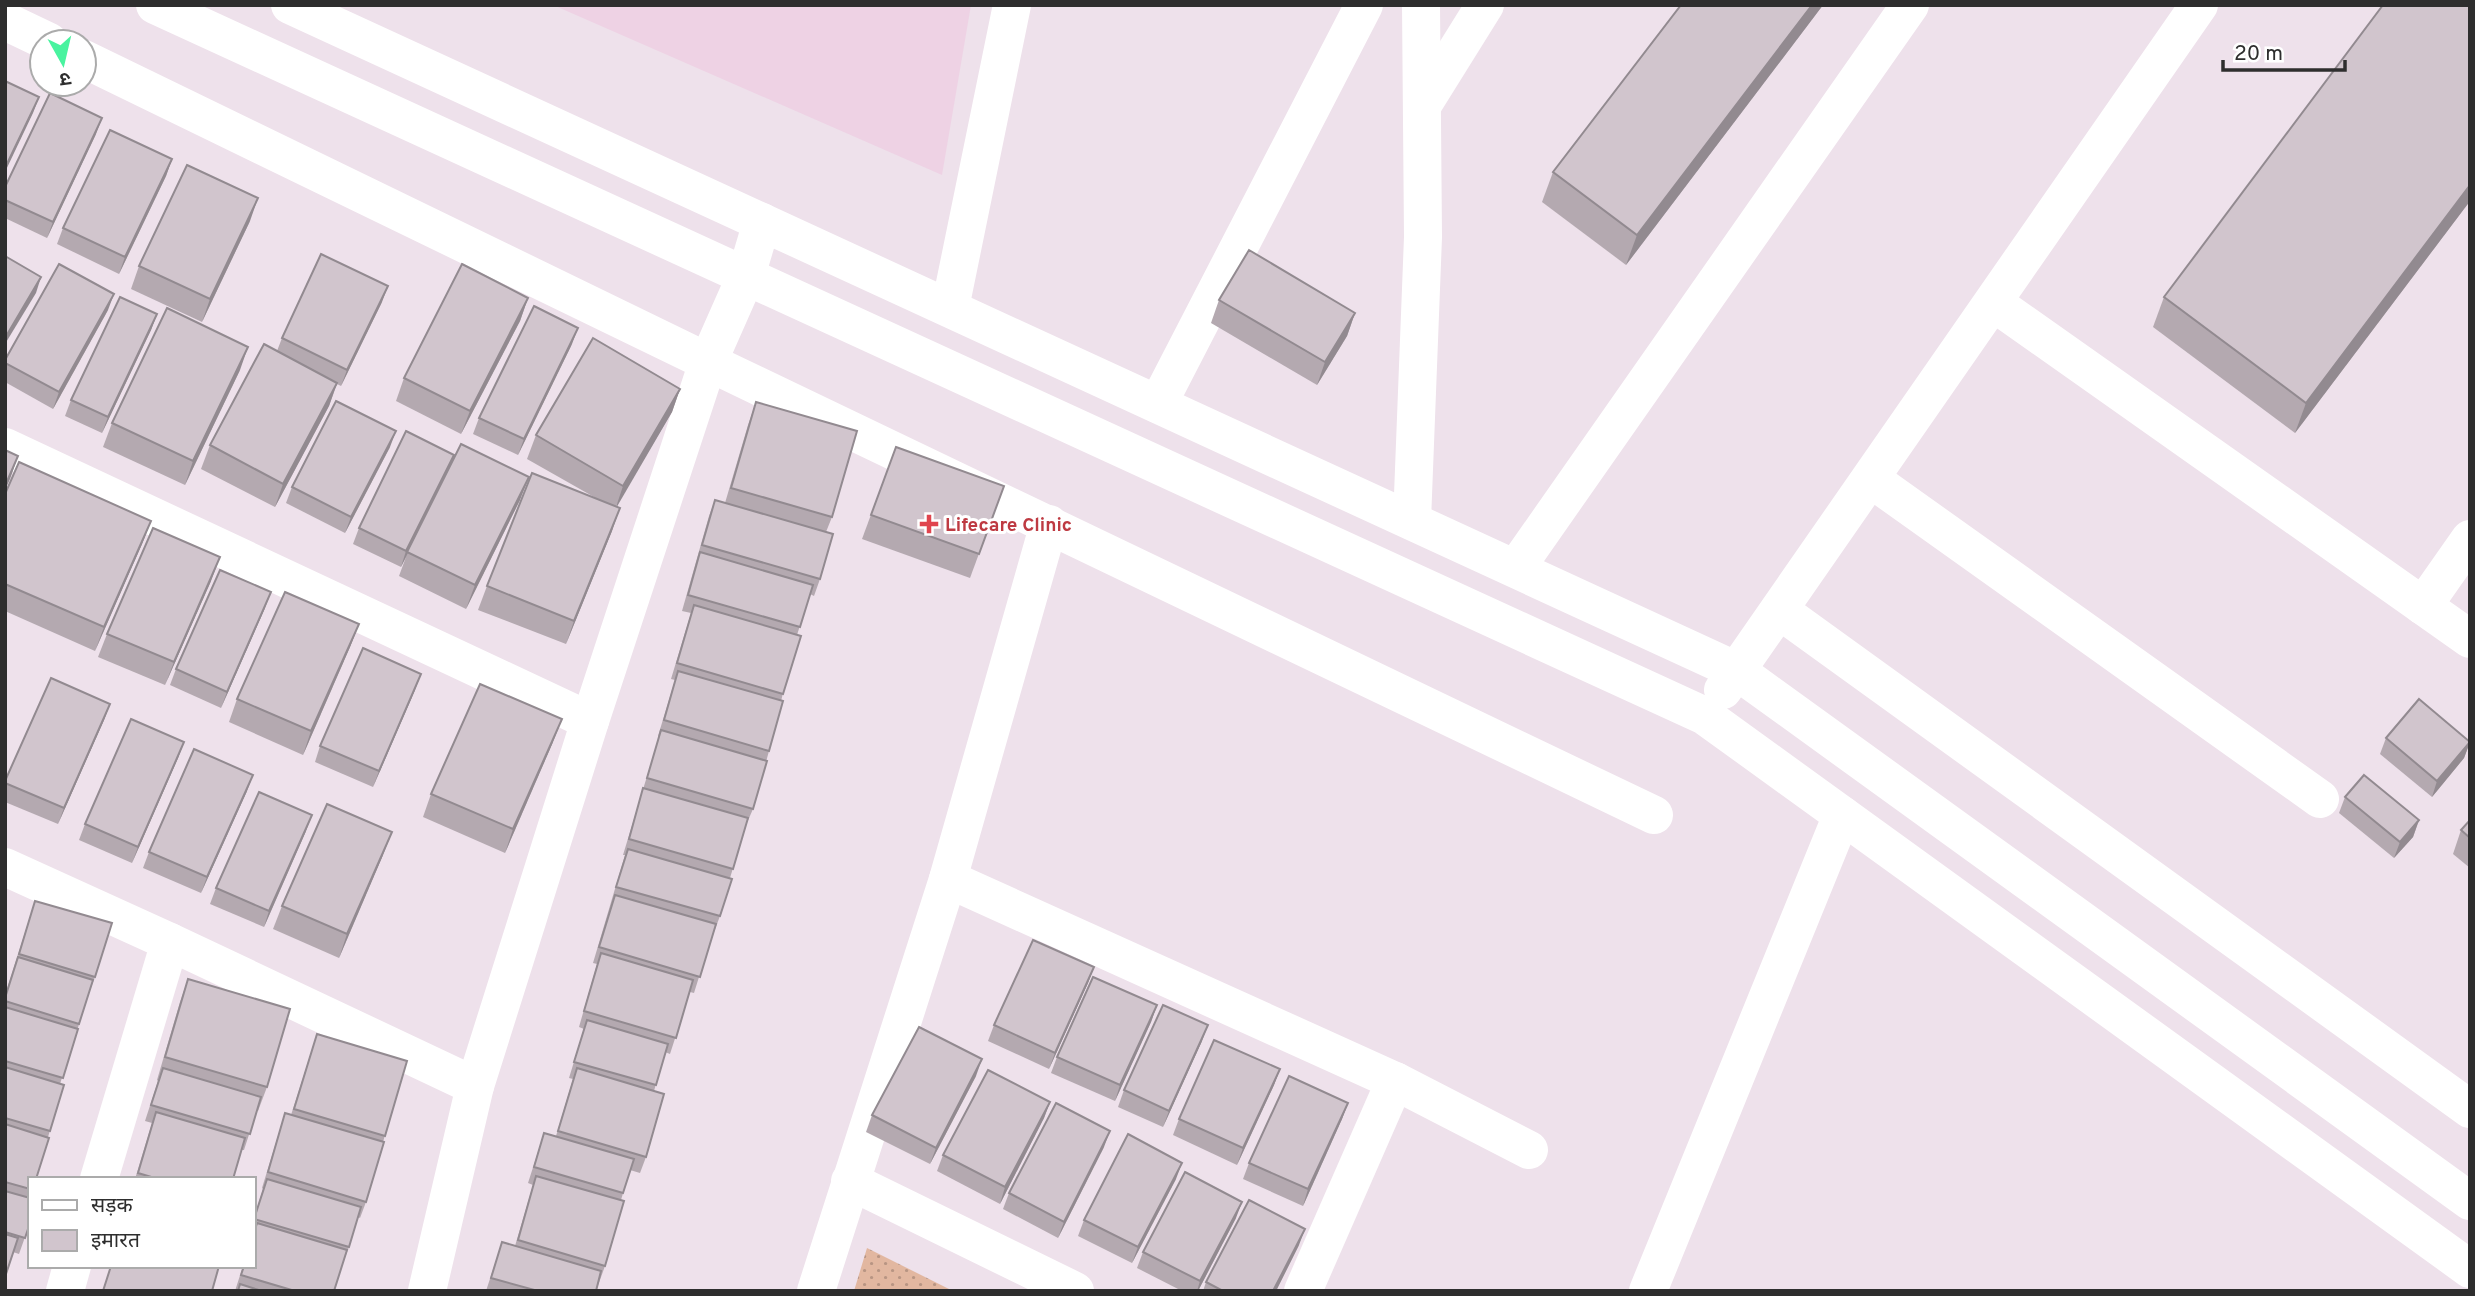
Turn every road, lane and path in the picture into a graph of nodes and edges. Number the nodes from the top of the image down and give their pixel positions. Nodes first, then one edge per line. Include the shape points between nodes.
1 (155, 5) edge
2 (290, 5) edge
3 (1013, 5) edge
4 (1364, 5) edge
5 (1421, 5) edge
6 (1485, 5) edge
7 (1910, 5) edge
8 (2199, 5) edge
9 (5, 21) edge
10 (28, 32) edge
11 (98, 66) edge
12 (1422, 106) junction
13 (762, 222) junction
14 (746, 276) junction
15 (1994, 303) junction
16 (950, 309) junction
17 (708, 362) junction
18 (1158, 404) junction
19 (5, 447) edge
20 (1871, 479) junction
21 (1412, 521) junction
22 (1049, 524) junction
23 (2470, 539) edge
24 (1516, 568) junction
25 (2423, 606) junction
26 (1779, 610) junction
27 (2470, 639) edge
28 (1737, 671) junction
29 (1705, 716) junction
30 (590, 720) junction
31 (2320, 799) dead end
32 (1842, 815) junction
33 (1654, 816) dead end
34 (5, 867) edge
35 (948, 879) junction
36 (170, 942) junction
37 (1395, 1081) junction
38 (475, 1086) junction
39 (2470, 1109) edge
40 (1529, 1150) dead end
41 (100, 1177) edge
42 (850, 1181) junction
43 (2470, 1201) edge
44 (71, 1268) edge
45 (2470, 1269) edge
46 (65, 1291) edge
47 (426, 1291) edge
48 (816, 1291) edge
49 (1075, 1291) edge
50 (1303, 1291) edge
51 (1648, 1291) edge

1 - 14 street
2 - 13 street
3 - 16 street
4 - 18 street
5 - 12 street
6 - 12 street
7 - 24 street
8 - 15 street
9 - 10 street
11 - 17 street
12 - 21 street via 1423,237
13 - 14 street
13 - 16 street
14 - 17 street
14 - 29 street
15 - 20 street
15 - 25 street
16 - 18 street
17 - 22 street
17 - 30 street
18 - 21 street
19 - 30 street
20 - 26 street
20 - 31 street
21 - 24 street
22 - 33 street
22 - 35 street
23 - 25 street
24 - 28 street
25 - 27 street
26 - 28 street
26 - 39 street
28 - 29 street
28 - 43 street
29 - 32 street
30 - 38 street
32 - 45 street
32 - 51 street
34 - 36 street
35 - 37 street
35 - 42 street
36 - 38 street
36 - 41 street
37 - 40 street
37 - 50 street
38 - 47 street
42 - 48 street
42 - 49 street
44 - 46 street

